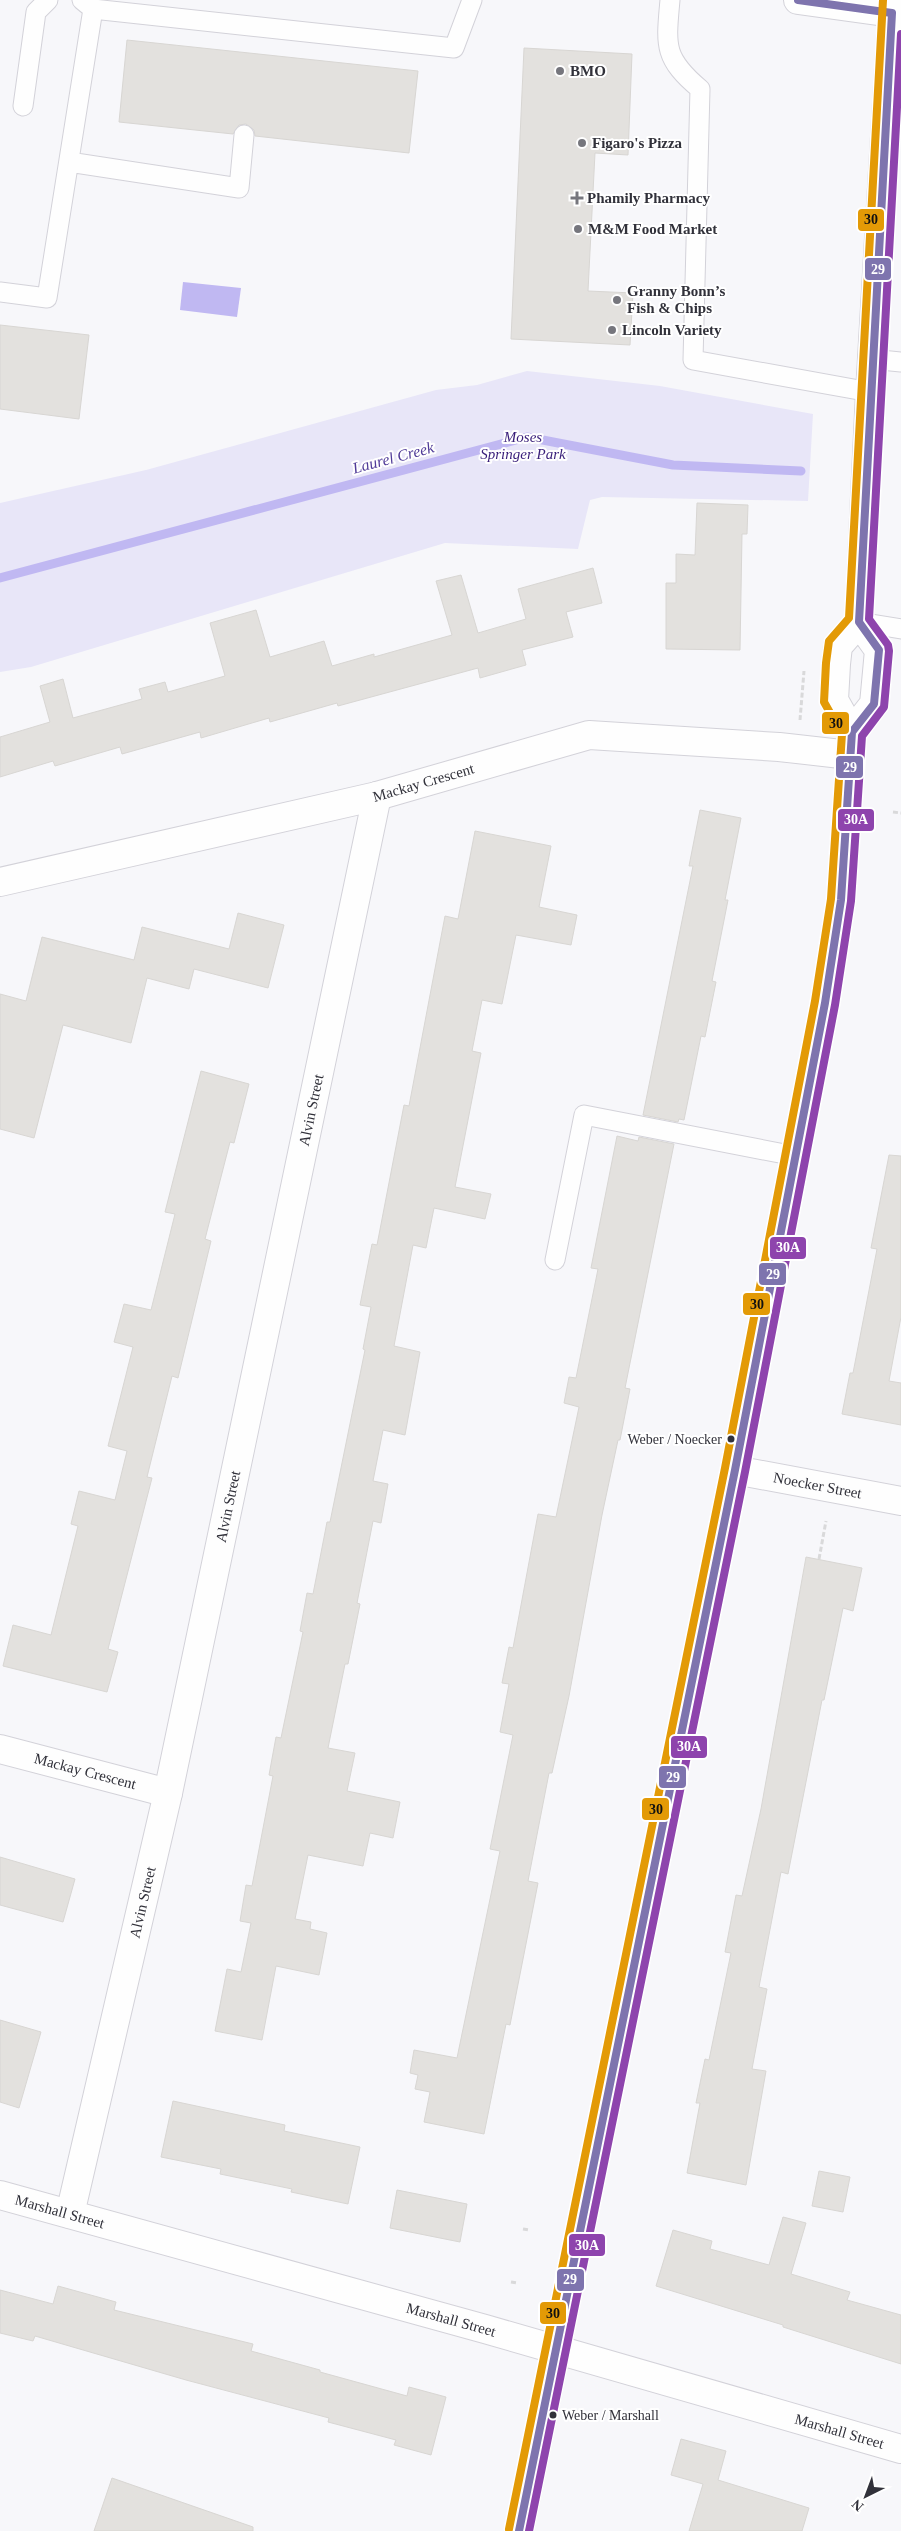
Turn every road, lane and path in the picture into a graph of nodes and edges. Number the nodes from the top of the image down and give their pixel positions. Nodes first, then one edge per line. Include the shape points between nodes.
1 (48, 0) edge
2 (472, 0) edge
3 (670, 0) edge
4 (798, 0) edge
5 (87, 4) edge
6 (896, 8) edge
7 (22, 106) dead end
8 (244, 135) dead end
9 (69, 162) junction
10 (0, 292) edge
11 (872, 359) junction
12 (901, 362) edge
13 (870, 392) junction
14 (859, 622) junction
15 (901, 628) edge
16 (804, 670) dead end
17 (800, 724) dead end
18 (851, 743) junction
19 (376, 796) junction
20 (894, 812) dead end
21 (901, 813) edge
22 (0, 882) edge
23 (795, 1156) junction
24 (555, 1260) dead end
25 (735, 1470) junction
26 (901, 1501) edge
27 (826, 1521) dead end
28 (819, 1559) dead end
29 (0, 1749) edge
30 (168, 1793) junction
31 (0, 2195) edge
32 (70, 2214) junction
33 (523, 2229) dead end
34 (529, 2230) dead end
35 (511, 2282) dead end
36 (517, 2283) dead end
37 (557, 2350) junction
38 (901, 2449) edge
39 (519, 2531) edge

1 - 7 lane via 36,12
2 - 5 lane via 454,48
3 - 13 lane via 669,54 682,74 700,89 693,360
4 - 6 street
5 - 9 lane
6 - 11 street
8 - 9 lane via 239,188
9 - 10 lane via 47,298
11 - 12 lane
11 - 13 street
13 - 14 street
14 - 15 lane
14 - 18 street via 838,646 836,664 834,700
14 - 18 street via 879,650 874,704
16 - 17 path
18 - 19 street, Mackay Crescent via 779,747 589,735
18 - 23 street via 841,900
19 - 22 street, Mackay Crescent
19 - 30 street, Alvin Street
20 - 21 path
23 - 24 lane via 584,1115
23 - 25 street
25 - 26 street, Noecker Street
25 - 37 street
27 - 28 path
29 - 30 street, Mackay Crescent
30 - 32 street, Alvin Street
31 - 32 street, Marshall Street
32 - 37 street, Marshall Street
33 - 34 path
35 - 36 path
37 - 38 street, Marshall Street
37 - 39 street

